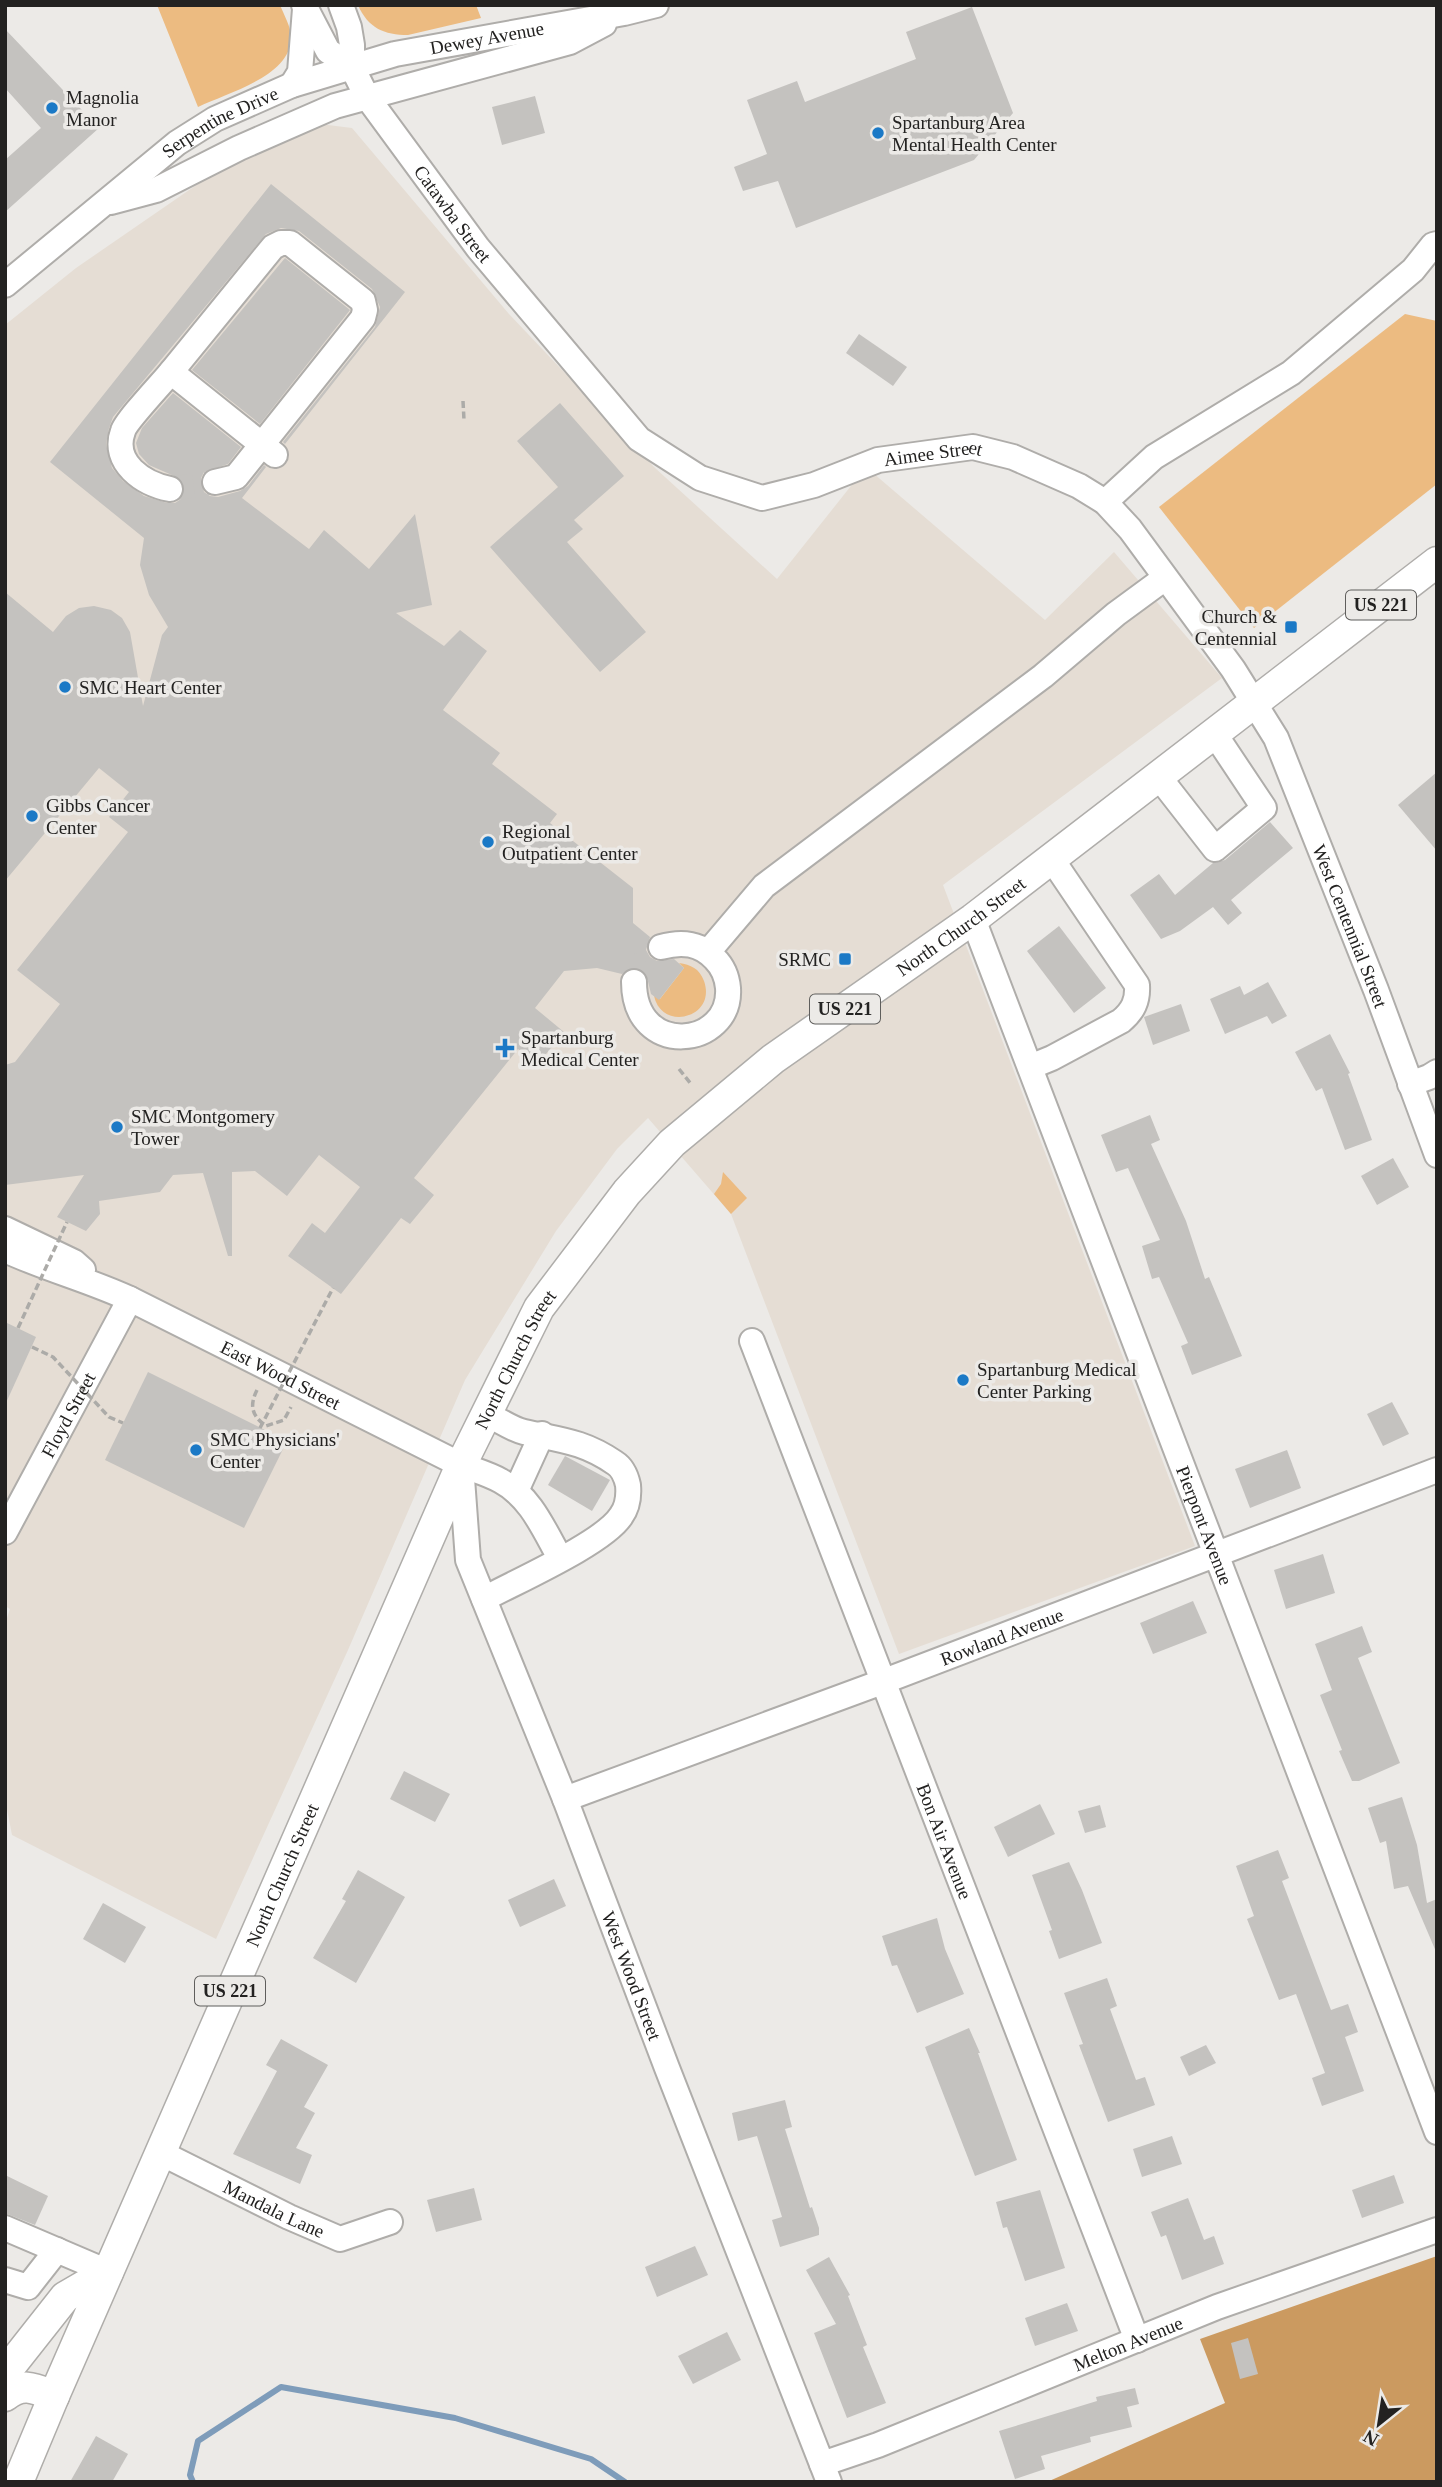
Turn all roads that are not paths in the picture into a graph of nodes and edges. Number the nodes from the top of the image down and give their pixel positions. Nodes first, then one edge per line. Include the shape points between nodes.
1 (341, 5) edge
2 (656, 5) edge
3 (304, 7) edge
4 (624, 13) junction
5 (352, 67) junction
6 (292, 85) junction
7 (368, 97) junction
8 (103, 204) junction
9 (1437, 244) edge
10 (5, 285) edge
11 (565, 350) joint
12 (171, 372) junction
13 (268, 450) junction
14 (215, 482) tunnel mouth
15 (170, 489) tunnel mouth
16 (1105, 502) junction
17 (1437, 562) edge
18 (1165, 578) junction
19 (1254, 702) junction
20 (1214, 733) junction
21 (1158, 776) junction
22 (1294, 784) junction
23 (1265, 808) junction
24 (1051, 858) junction
25 (973, 919) junction
26 (661, 947) dead end
27 (708, 952) junction
28 (634, 982) dead end
29 (1030, 1067) junction
30 (1437, 1072) edge
31 (1410, 1084) junction
32 (1437, 1155) edge
33 (5, 1229) edge
34 (5, 1250) edge
35 (99, 1285) junction
36 (130, 1299) junction
37 (752, 1341) dead end
38 (486, 1413) junction
39 (542, 1434) junction
40 (461, 1465) junction
41 (1437, 1470) edge
42 (516, 1491) junction
43 (5, 1532) edge
44 (1216, 1555) junction
45 (560, 1558) junction
46 (484, 1599) junction
47 (882, 1682) junction
48 (565, 1799) junction
49 (1437, 2132) edge
50 (161, 2154) junction
51 (390, 2222) dead end
52 (5, 2228) edge
53 (1437, 2230) edge
54 (57, 2250) junction
55 (108, 2272) junction
56 (5, 2280) edge
57 (1137, 2340) junction
58 (5, 2373) edge
59 (5, 2396) edge
60 (54, 2396) junction
61 (15, 2473) edge
62 (826, 2473) edge

1 - 5 street, Catawba Street via 349,27
2 - 4 street, Dewey Avenue
3 - 5 street, Catawba Street via 328,51
3 - 6 street, Catawba Street via 300,72
4 - 5 street, Dewey Avenue via 424,48
4 - 7 street, Dewey Avenue via 570,42
5 - 6 street, Serpentine Drive
5 - 7 street, Catawba Street
6 - 8 street, Serpentine Drive via 215,118
7 - 8 street, Serpentine Drive via 307,117 156,190
7 - 11 street, Catawba Street via 478,248
8 - 10 street, Serpentine Drive
9 - 16 street via 1292,373 1154,457
11 - 16 street, Aimee Street via 639,439 699,478 762,498 814,485 878,460 973,447 1013,457
12 - 13 street
12 - 13 street via 281,243 290,243 363,301 363,318
12 - 15 street via 122,430 121,447 125,464 153,486
13 - 14 street via 236,477
16 - 18 street, Aimee Street
17 - 19 main road, North Church Street / US 221
18 - 19 street, Aimee Street
18 - 27 street via 764,886
19 - 20 main road, North Church Street / US 221
19 - 22 street, West Centennial Street via 1276,738
20 - 21 main road, North Church Street / US 221
20 - 23 street
21 - 23 street via 1216,849
21 - 24 main road, North Church Street / US 221
22 - 23 street
22 - 31 street, West Centennial Street
24 - 25 main road, North Church Street / US 221
24 - 29 street via 1138,992 1136,1003 1121,1021
25 - 29 street, Pierpont Avenue
25 - 38 main road, North Church Street / US 221 via 773,1059 672,1143 627,1192 540,1308
26 - 27 street via 685,943
27 - 28 street via 726,977 728,992 717,1021 705,1031 675,1037 660,1033 639,1012
29 - 44 street, Pierpont Avenue
30 - 31 street
31 - 32 street, West Centennial Street
33 - 35 street, East Wood Street via 74,1262
34 - 35 street, East Wood Street
35 - 36 street, East Wood Street
36 - 40 street, East Wood Street
36 - 43 street, Floyd Street
37 - 47 street, Bon Air Avenue
38 - 39 street via 523,1432
38 - 40 main road, North Church Street / US 221
39 - 42 street
39 - 45 street via 579,1444 620,1467 627,1479 621,1518 594,1540
40 - 42 street, East Wood Street
40 - 46 street, West Wood Street via 466,1551
40 - 50 main road, North Church Street / US 221
41 - 44 street, Rowland Avenue
42 - 45 street via 531,1507
44 - 47 street, Rowland Avenue
44 - 49 street, Pierpont Avenue
45 - 46 street
46 - 48 street, West Wood Street
47 - 48 street, Rowland Avenue
47 - 57 street, Bon Air Avenue
48 - 62 street, West Wood Street
50 - 51 street, Mandala Lane via 340,2239
50 - 55 main road, North Church Street / US 221
52 - 54 street
53 - 57 street, Melton Avenue via 1284,2282
54 - 55 street
54 - 56 street via 28,2287
55 - 58 main road via 65,2297
55 - 60 main road, North Church Street / US 221
57 - 62 street, Melton Avenue via 878,2445
59 - 60 main road via 15,2389 33,2387
60 - 61 main road, North Church Street

